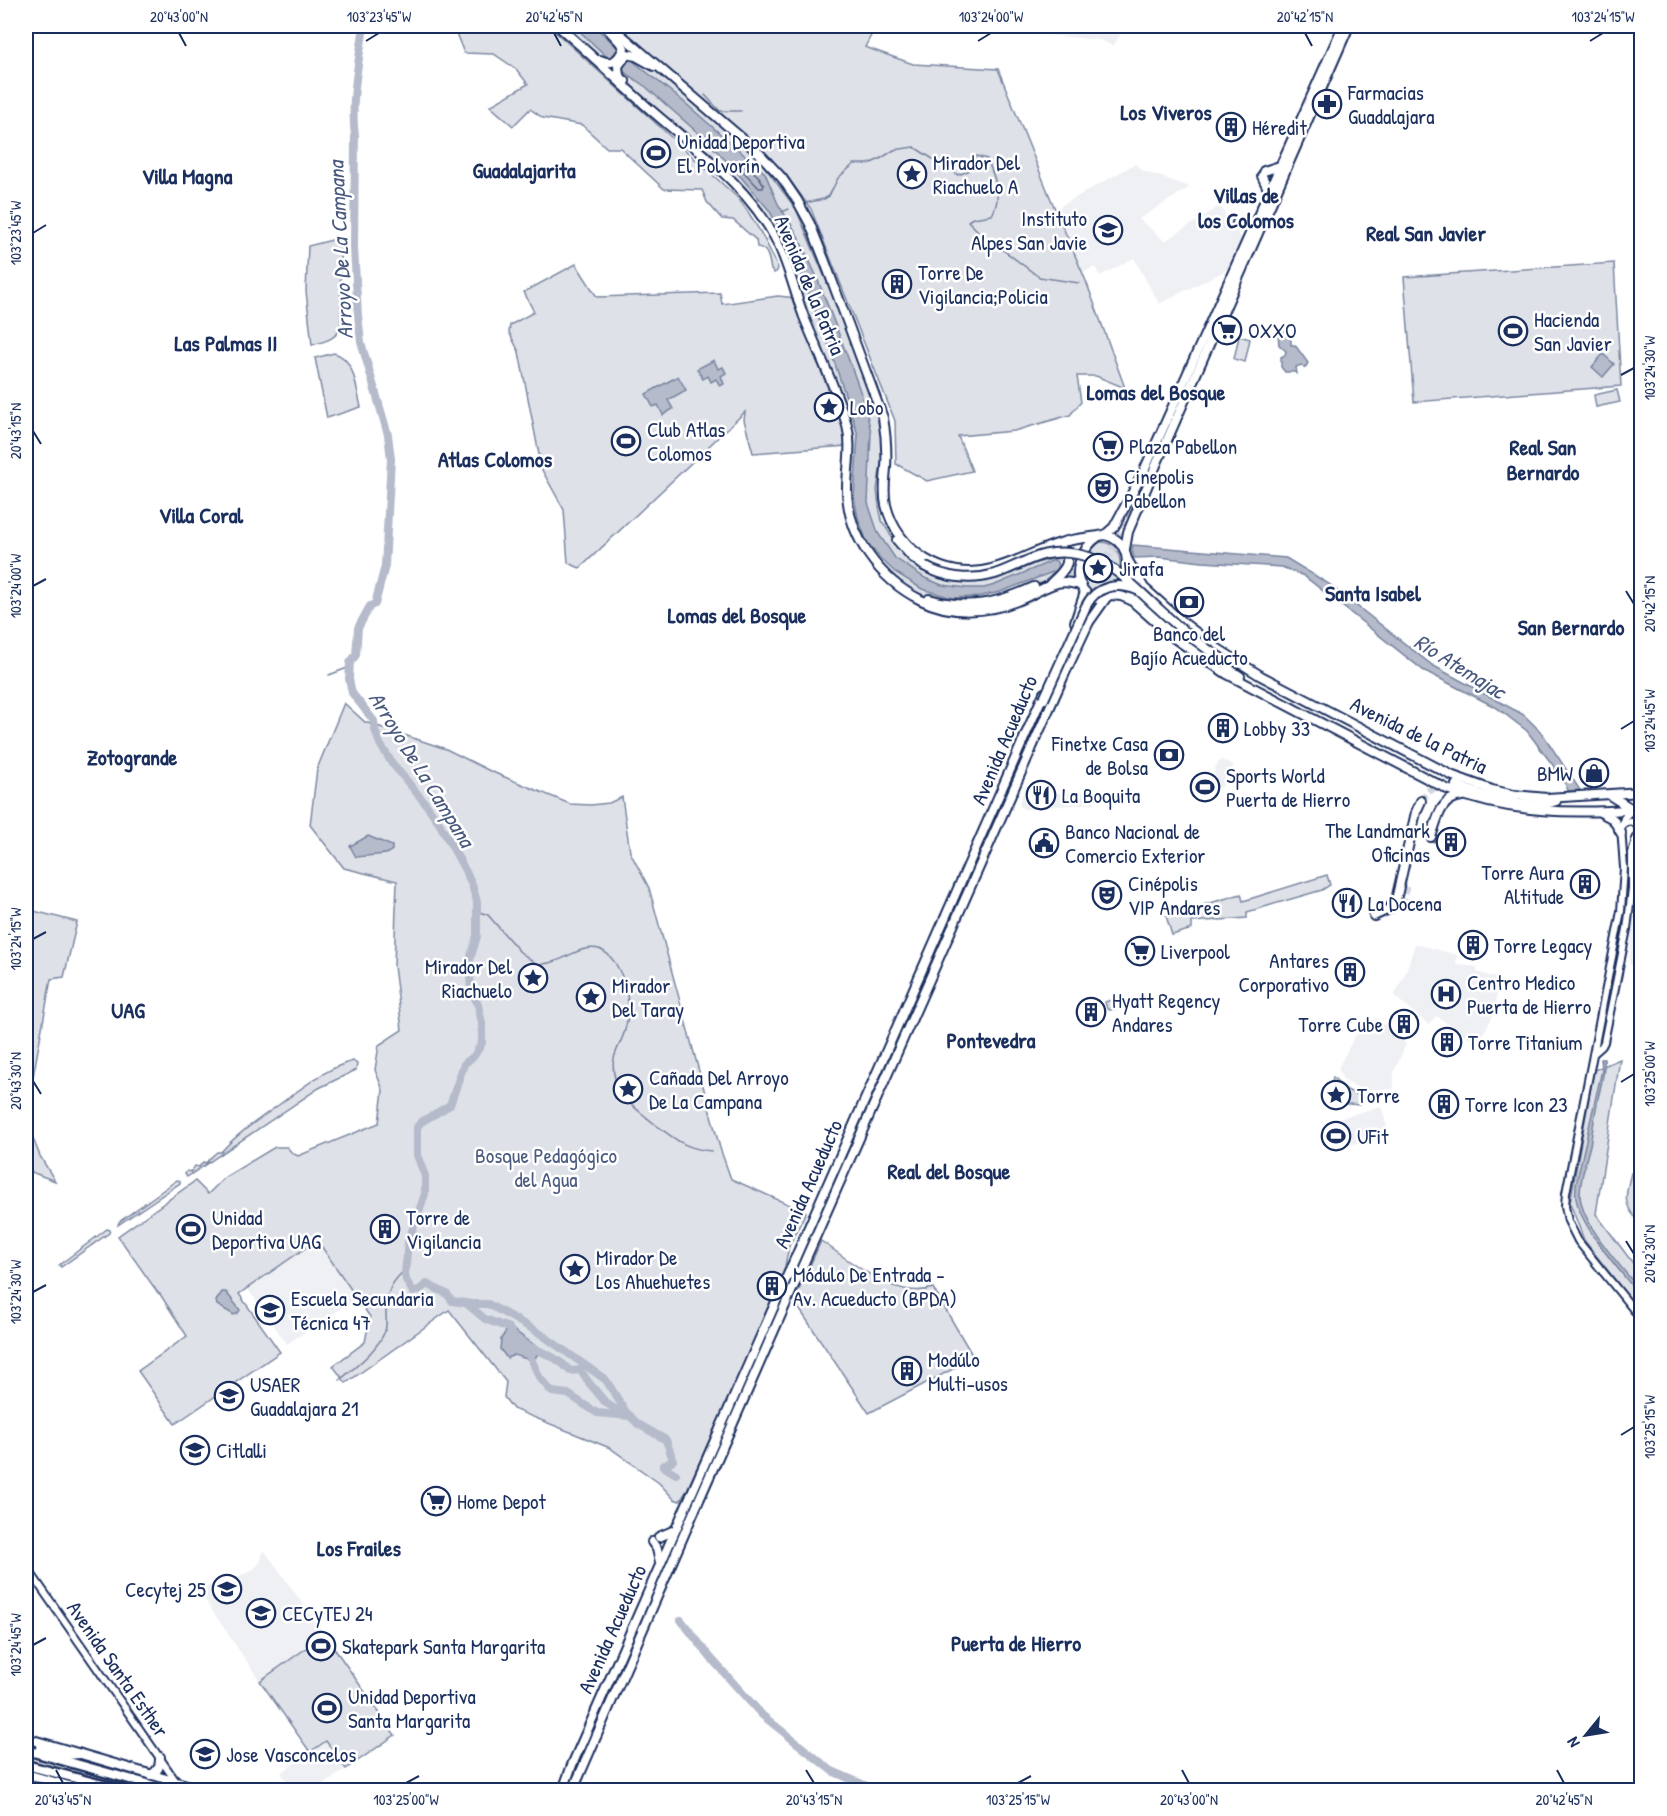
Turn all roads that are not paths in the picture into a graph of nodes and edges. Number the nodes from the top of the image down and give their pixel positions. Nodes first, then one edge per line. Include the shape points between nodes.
1 (558, 26) edge
2 (605, 26) edge
3 (611, 26) edge
4 (1343, 26) edge
5 (1349, 26) edge
6 (584, 48) junction
7 (666, 72) junction
8 (650, 109) junction
9 (1295, 140) junction
10 (1280, 166) junction
11 (1269, 191) junction
12 (1255, 222) junction
13 (1237, 223) dead end
14 (1190, 388) junction
15 (885, 459) junction
16 (1132, 509) tunnel mouth
17 (1102, 536) junction
18 (1126, 554) junction
19 (1029, 555) junction
20 (1034, 587) tunnel mouth
21 (1047, 587) junction
22 (902, 589) junction
23 (1083, 589) junction
24 (1142, 590) junction
25 (1109, 596) junction
26 (1132, 596) junction
27 (1261, 676) junction
28 (1041, 703) junction
29 (1456, 785) tunnel mouth
30 (1641, 792) edge
31 (1608, 795) junction
32 (1464, 796) junction
33 (1560, 798) junction
34 (1641, 803) edge
35 (1632, 809) junction
36 (1641, 809) edge
37 (1542, 810) junction
38 (1596, 811) junction
39 (1621, 830) junction
40 (1639, 835) edge
41 (1431, 837) dead end
42 (1624, 860) junction
43 (1405, 887) tunnel mouth
44 (1632, 889) junction
45 (1621, 911) junction
46 (1374, 916) dead end
47 (1629, 917) junction
48 (1617, 931) junction
49 (1621, 960) junction
50 (1604, 994) junction
51 (1609, 1017) junction
52 (1593, 1054) junction
53 (1641, 1320) edge
54 (762, 1332) junction
55 (772, 1337) junction
56 (676, 1529) junction
57 (659, 1537) dead end
58 (652, 1542) dead end
59 (26, 1566) edge
60 (660, 1566) junction
61 (26, 1738) edge
62 (26, 1745) edge
63 (26, 1750) edge
64 (80, 1754) junction
65 (160, 1757) junction
66 (26, 1765) edge
67 (572, 1765) junction
68 (27, 1775) edge
69 (152, 1775) junction
70 (164, 1779) junction
71 (177, 1786) edge
72 (83, 1791) edge
73 (122, 1791) edge
74 (170, 1791) edge
75 (182, 1791) edge
76 (204, 1791) edge
77 (559, 1791) edge
78 (563, 1791) edge
79 (573, 1791) edge

1 - 6 main road, Avenida de la Patria
2 - 6 main road via 624,48 616,59 611,63 599,60
3 - 7 main road, Avenida de la Patria
4 - 9 main road
5 - 9 main road
6 - 8 main road, Avenida de la Patria
7 - 8 main road via 631,54 620,62 620,76
7 - 15 main road, Avenida de la Patria via 759,153 797,200 814,232 878,402 885,430
8 - 22 main road, Avenida de la Patria via 737,187 769,225 846,421 850,445 847,498 855,528 878,567
9 - 10 main road
9 - 14 main road
10 - 11 main road
10 - 11 main road via 1263,173
11 - 12 main road
12 - 13 main road
12 - 17 main road via 1143,473 1114,527
14 - 16 main road
14 - 18 main road via 1128,532
15 - 19 main road, Avenida de la Patria via 888,514 898,534 921,557 951,570 979,572
15 - 24 main road, Avenida de la Patria, bridge via 880,489 887,524 902,548 924,566 949,576 975,578 998,573 1042,554 1074,553 1105,563
17 - 18 main road via 1119,541
17 - 19 main road, Avenida de la Patria via 1069,540
17 - 23 main road via 1082,554 1079,570
18 - 24 main road, Avenida de la Patria
18 - 25 main road via 1124,578
19 - 21 main road via 1065,551 1065,568
20 - 22 main road, Avenida de la Patria via 991,603 965,605 939,602
21 - 22 main road, Avenida de la Patria via 1010,604 973,611 942,608
21 - 23 main road, Avenida de la Patria via 1063,582
23 - 25 main road via 1097,598
23 - 28 main road, Avenida Acueducto via 1080,610
24 - 26 main road via 1138,584 1132,586 1128,592
24 - 27 main road, Avenida de la Patria via 1199,636
24 - 27 main road, Avenida de la Patria, bridge via 1204,647
24 - 28 main road, bridge via 1116,585 1091,598
25 - 26 main road, Avenida de la Patria
25 - 55 main road, Avenida Acueducto via 1089,622 1065,673
26 - 32 main road, Avenida de la Patria via 1205,654 1279,701
27 - 33 main road, Avenida de la Patria via 1474,785 1514,795
28 - 54 main road, Avenida Acueducto
29 - 33 main road via 1522,803 1549,803
30 - 31 main road, Avenida de la Patria
31 - 33 main road, Avenida de la Patria
31 - 35 main road
32 - 37 main road, Avenida de la Patria
32 - 41 main road via 1451,798 1443,805
33 - 37 main road via 1556,807
34 - 35 main road
35 - 36 main road, Avenida de la Patria
35 - 38 main road, Avenida de la Patria
35 - 39 street
35 - 40 street via 1639,822
37 - 38 main road, Avenida de la Patria
38 - 39 main road via 1613,819
39 - 40 street via 1626,822 1631,822 1637,824
39 - 42 street
40 - 44 street via 1632,853
42 - 44 street via 1627,885
42 - 45 street
43 - 46 main road via 1421,801 1396,900 1389,909
44 - 47 street
45 - 47 street
45 - 48 street
47 - 49 street
48 - 49 street via 1616,958
48 - 50 street
49 - 51 street
50 - 51 street via 1604,1013
50 - 52 street
51 - 52 street via 1602,1046
52 - 53 street via 1565,1206 1578,1241
54 - 55 main road
54 - 56 main road, Avenida Acueducto
55 - 79 main road, Avenida Acueducto
56 - 57 main road
56 - 60 main road, Avenida Acueducto
58 - 60 main road via 660,1555
59 - 65 street, Avenida Santa Esther
60 - 67 main road, Avenida Acueducto
61 - 64 main road
62 - 64 highway via 66,1755
63 - 74 highway
64 - 69 main road
65 - 69 main road via 160,1766
65 - 71 street, Avenida Santa Esther
66 - 73 highway
67 - 77 main road
67 - 78 main road, Avenida Acueducto
68 - 72 main road
69 - 70 main road
70 - 71 main road
70 - 74 main road
71 - 75 street, Avenida Santa Esther
71 - 76 main road

